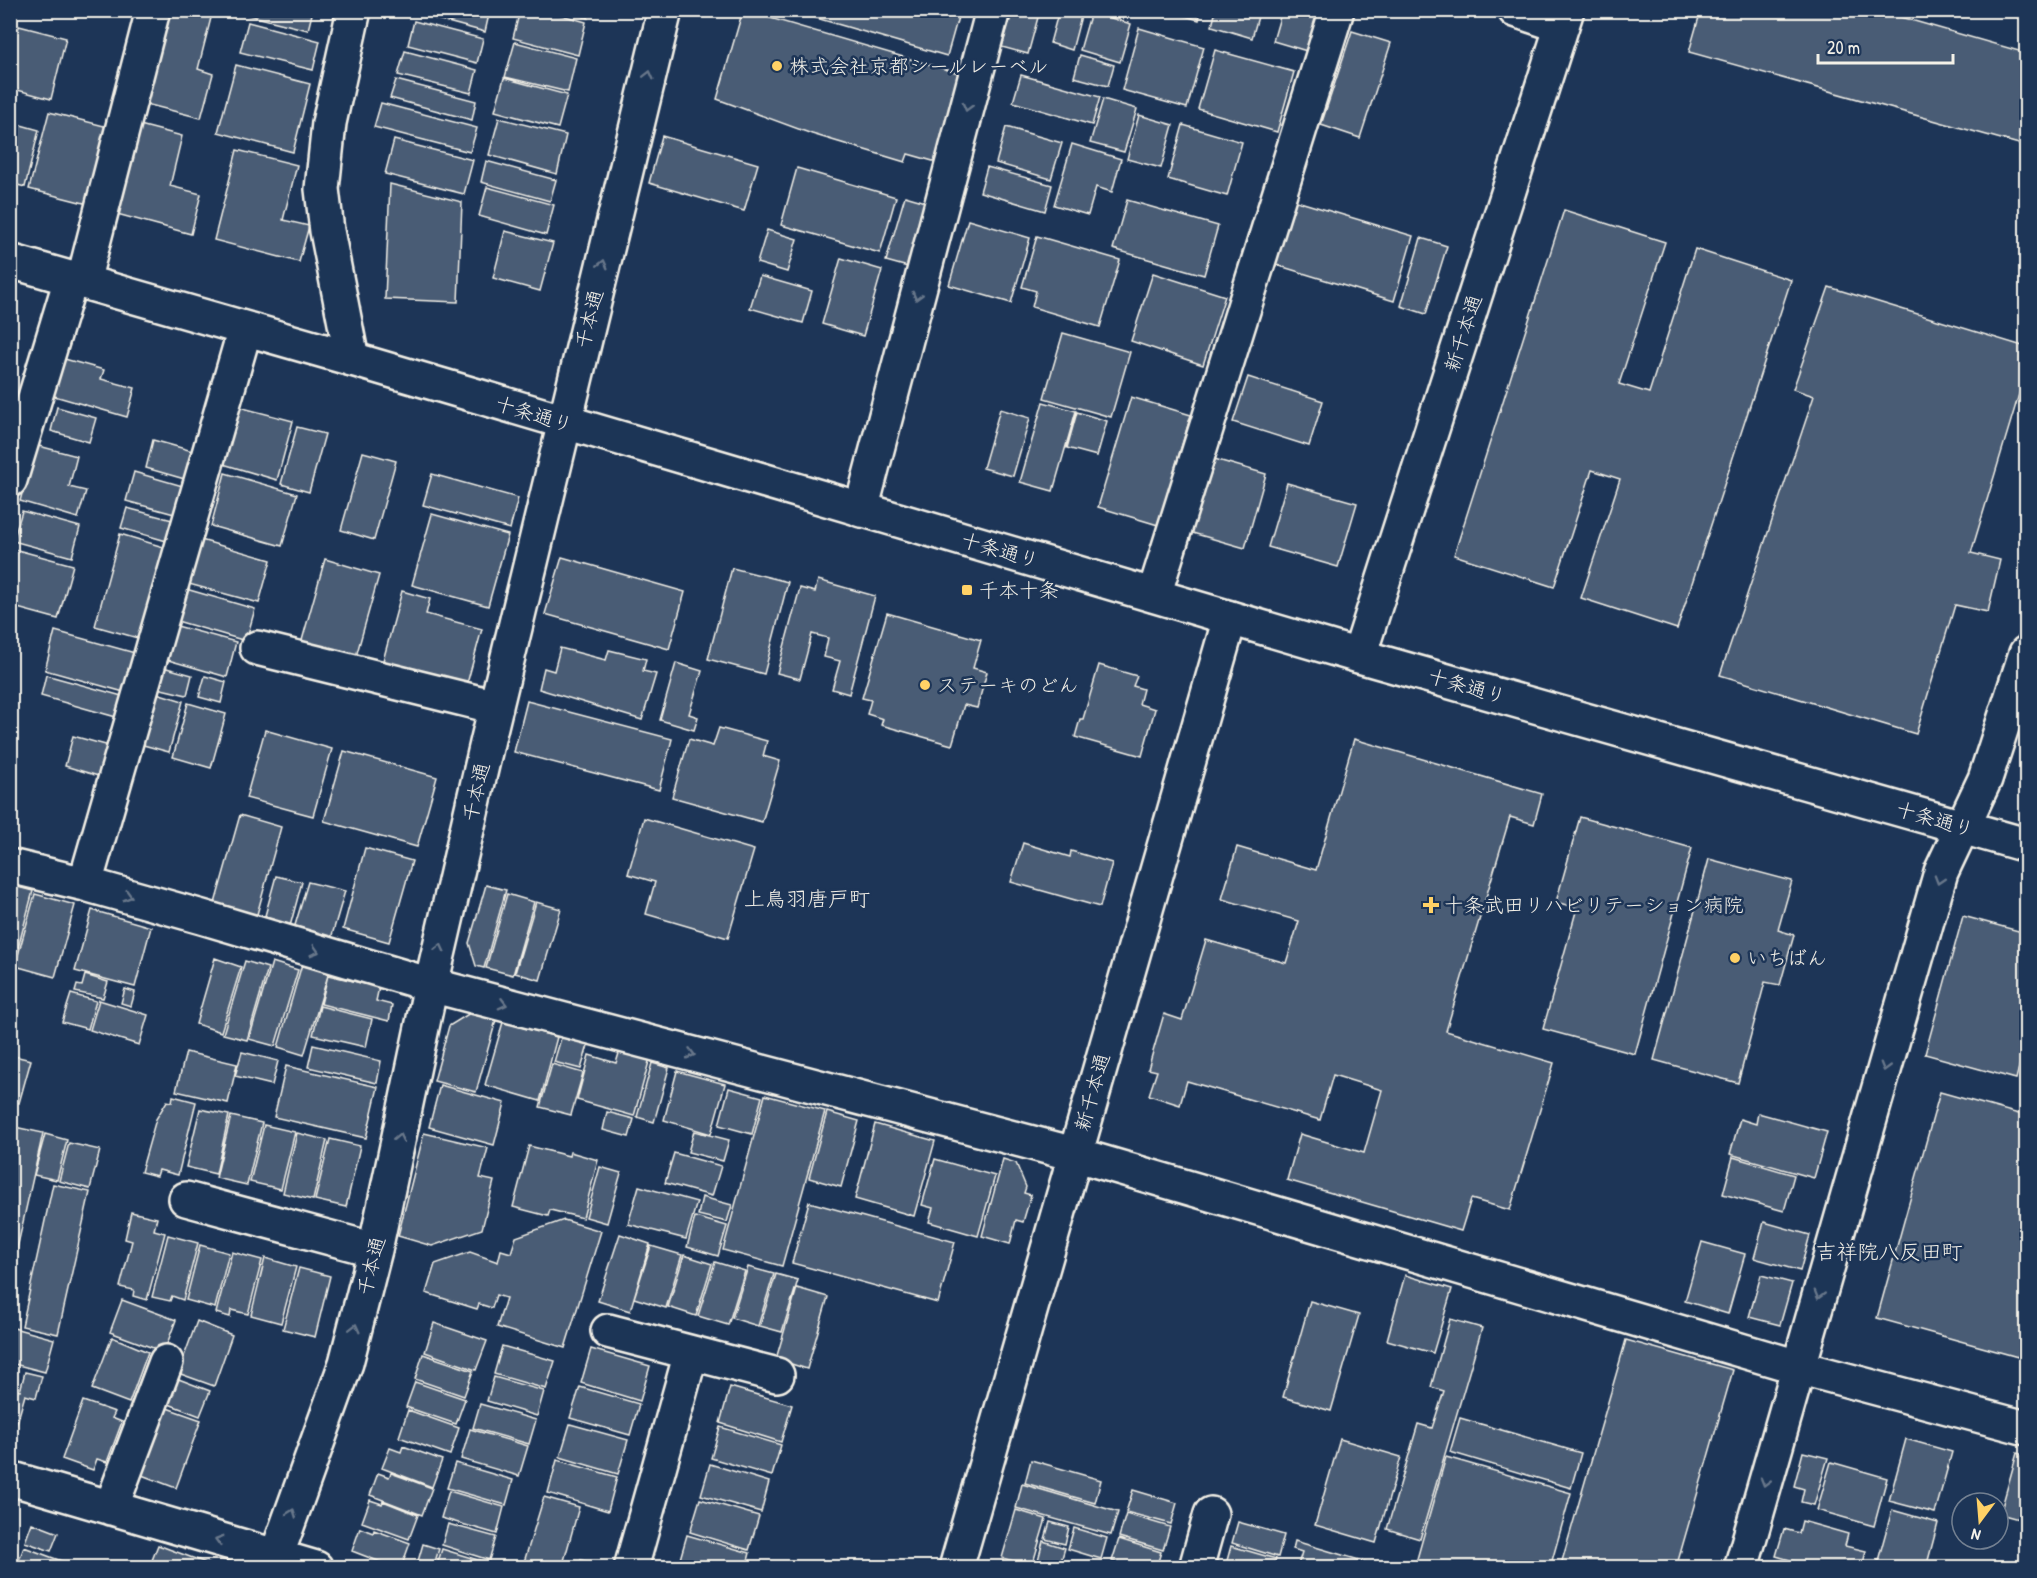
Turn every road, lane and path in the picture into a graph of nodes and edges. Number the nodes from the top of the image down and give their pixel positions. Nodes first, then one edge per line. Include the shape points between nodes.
1 (153, 10) edge
2 (354, 10) edge
3 (665, 10) edge
4 (993, 10) edge
5 (1337, 10) edge
6 (1515, 10) edge
7 (1564, 18) edge
8 (10, 261) edge
9 (77, 280) junction
10 (245, 329) junction
11 (352, 359) junction
12 (564, 423) junction
13 (10, 480) edge
14 (861, 510) junction
15 (1154, 595) junction
16 (1230, 618) junction
17 (257, 648) dead end
18 (2026, 653) edge
19 (1359, 656) junction
20 (496, 707) junction
21 (1962, 826) junction
22 (2026, 845) edge
23 (10, 866) edge
24 (85, 884) junction
25 (431, 985) junction
26 (1074, 1154) junction
27 (186, 1199) dead end
28 (375, 1250) junction
29 (608, 1331) dead end
30 (691, 1353) junction
31 (166, 1362) dead end
32 (1798, 1367) junction
33 (777, 1375) dead end
34 (2026, 1428) edge
35 (10, 1478) edge
36 (111, 1508) junction
37 (1211, 1514) dead end
38 (274, 1562) edge
39 (316, 1568) edge
40 (631, 1568) edge
41 (956, 1568) edge
42 (1196, 1568) edge
43 (1741, 1568) edge

1 - 9 street
2 - 11 street via 329,123 322,189
12 -> 3 street, 千本通
4 -> 14 street
5 - 15 street
6 - 7 street
7 - 19 street, 新千本通
8 - 9 street, 十条通り
9 - 10 street, 十条通り
9 - 13 street
10 - 11 street, 十条通り
10 - 24 street
11 - 12 street, 十条通り
12 - 14 street, 十条通り
12 - 20 street, 千本通
14 - 15 street, 十条通り
15 - 16 street, 十条通り
16 - 19 street, 十条通り
16 - 26 street, 新千本通
17 - 20 street
18 - 21 street via 1985,779
19 - 21 street, 十条通り
25 -> 20 street, 千本通
21 - 22 street, 十条通り
21 -> 32 street via 1941,872
23 - 24 street
24 -> 25 street
25 -> 26 street
28 -> 25 street, 千本通
26 - 32 street
26 - 41 street, 新千本通
27 - 28 street
38 -> 28 street, 千本通 via 346,1363
29 - 30 street
30 - 33 street
30 - 40 street
31 - 36 street
32 - 34 street
32 -> 43 street
35 - 36 street
38 -> 36 street
37 - 42 street
38 - 39 street

